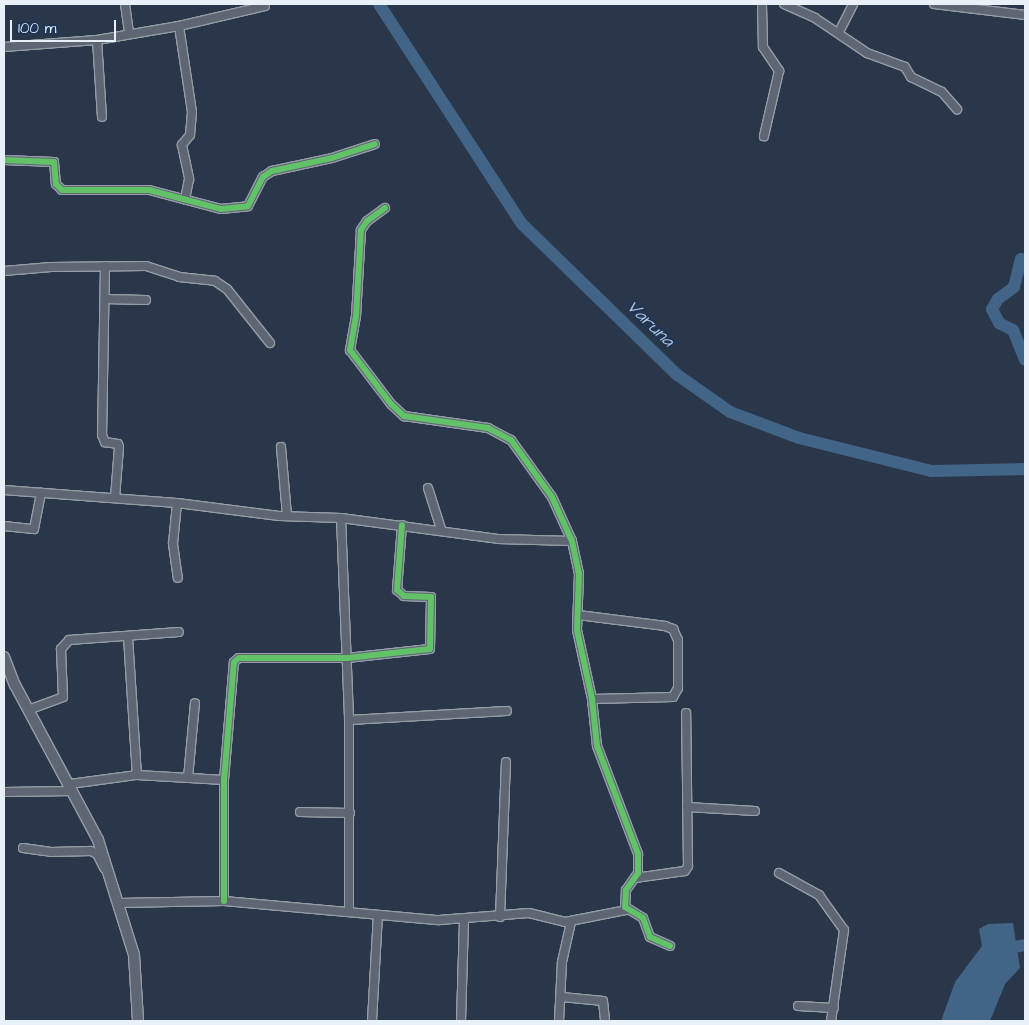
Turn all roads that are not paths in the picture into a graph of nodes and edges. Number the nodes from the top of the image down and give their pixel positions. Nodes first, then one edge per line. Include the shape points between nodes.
1 (125, 4) edge
2 (762, 4) edge
3 (784, 4) edge
4 (853, 4) edge
5 (934, 4) edge
6 (265, 6) dead end
7 (796, 6) edge
8 (1025, 15) edge
9 (179, 26) junction
10 (839, 32) junction
11 (129, 34) junction
12 (97, 40) junction
13 (4, 47) edge
14 (957, 109) dead end
15 (102, 117) dead end
16 (764, 136) dead end
17 (375, 144) dead end
18 (4, 160) edge
19 (185, 200) junction
20 (386, 208) dead end
21 (105, 266) junction
22 (4, 271) edge
23 (105, 299) junction
24 (146, 300) dead end
25 (270, 343) dead end
26 (280, 447) dead end
27 (428, 488) dead end
28 (4, 490) edge
29 (41, 493) junction
30 (115, 498) junction
31 (177, 503) junction
32 (287, 516) junction
33 (341, 518) junction
34 (402, 525) junction
35 (4, 526) edge
36 (441, 529) junction
37 (572, 541) junction
38 (178, 578) dead end
39 (578, 615) junction
40 (179, 632) dead end
41 (128, 637) junction
42 (4, 657) edge
43 (347, 658) junction
44 (592, 699) junction
45 (195, 703) dead end
46 (28, 710) junction
47 (507, 711) dead end
48 (686, 712) dead end
49 (349, 720) junction
50 (506, 762) dead end
51 (137, 775) junction
52 (188, 778) junction
53 (224, 780) junction
54 (72, 787) junction
55 (4, 792) edge
56 (687, 807) junction
57 (755, 811) dead end
58 (300, 812) dead end
59 (350, 813) junction
60 (23, 848) dead end
61 (779, 873) dead end
62 (110, 878) junction
63 (635, 878) junction
64 (224, 901) junction
65 (119, 903) junction
66 (626, 910) junction
67 (349, 911) junction
68 (378, 915) junction
69 (500, 917) junction
70 (464, 918) junction
71 (572, 922) junction
72 (670, 946) dead end
73 (562, 997) junction
74 (798, 1006) dead end
75 (834, 1008) junction
76 (138, 1021) edge
77 (372, 1021) edge
78 (461, 1021) edge
79 (559, 1021) edge
80 (605, 1021) edge
81 (831, 1021) edge

1 - 11 street
2 - 16 street via 763,47 779,71
3 - 7 street
4 - 10 street
5 - 8 street
6 - 9 street
7 - 10 street
9 - 11 street
9 - 19 street via 192,112 190,135 182,145 189,180
10 - 14 street via 867,53 905,67 911,77 942,92
11 - 12 street
12 - 13 street
12 - 15 street
17 - 19 street via 332,158 272,171 263,177 251,203 245,207 214,208
18 - 19 street via 54,162 56,184 62,190 149,190
20 - 37 street via 367,221 361,230 356,316 349,338 350,350 404,416 488,428 511,440 552,497
21 - 22 street
21 - 23 street
21 - 25 street via 154,267 179,277 215,281 227,289
23 - 24 street
23 - 30 street via 102,435 105,442 118,444 119,448
26 - 32 street
27 - 36 street
28 - 29 street
29 - 30 street
29 - 35 street via 34,528
30 - 31 street
31 - 32 street
31 - 38 street via 173,544
32 - 33 street
33 - 34 street
33 - 43 street
34 - 36 street
34 - 43 street via 397,590 404,596 430,597 431,646 426,651
36 - 37 street via 498,539
37 - 39 street via 581,587
39 - 44 street via 577,630
39 - 44 street via 665,626 673,629 678,640 678,688 673,697
40 - 41 street
41 - 46 street via 68,640 63,644 63,697
41 - 51 street
42 - 46 street
43 - 49 street
43 - 53 street via 236,659
44 - 63 street via 600,758 638,854 639,869
45 - 52 street
46 - 54 street
47 - 49 street
48 - 56 street
49 - 59 street
50 - 69 street
51 - 52 street
51 - 54 street
52 - 53 street
53 - 64 street
54 - 55 street
54 - 62 street via 98,840
56 - 57 street
56 - 63 street via 687,869
58 - 59 street
59 - 67 street
60 - 62 street via 94,852
61 - 75 street via 819,895 844,930
62 - 65 street
63 - 66 street via 626,890
64 - 65 street
64 - 67 street
65 - 76 street via 134,955
66 - 71 street
66 - 72 street via 643,918 650,937
67 - 68 street
68 - 70 street
68 - 77 street
69 - 70 street
69 - 71 street via 529,913
70 - 78 street
71 - 73 street via 562,962
73 - 79 street
73 - 80 street via 603,1001
74 - 75 street
75 - 81 street

